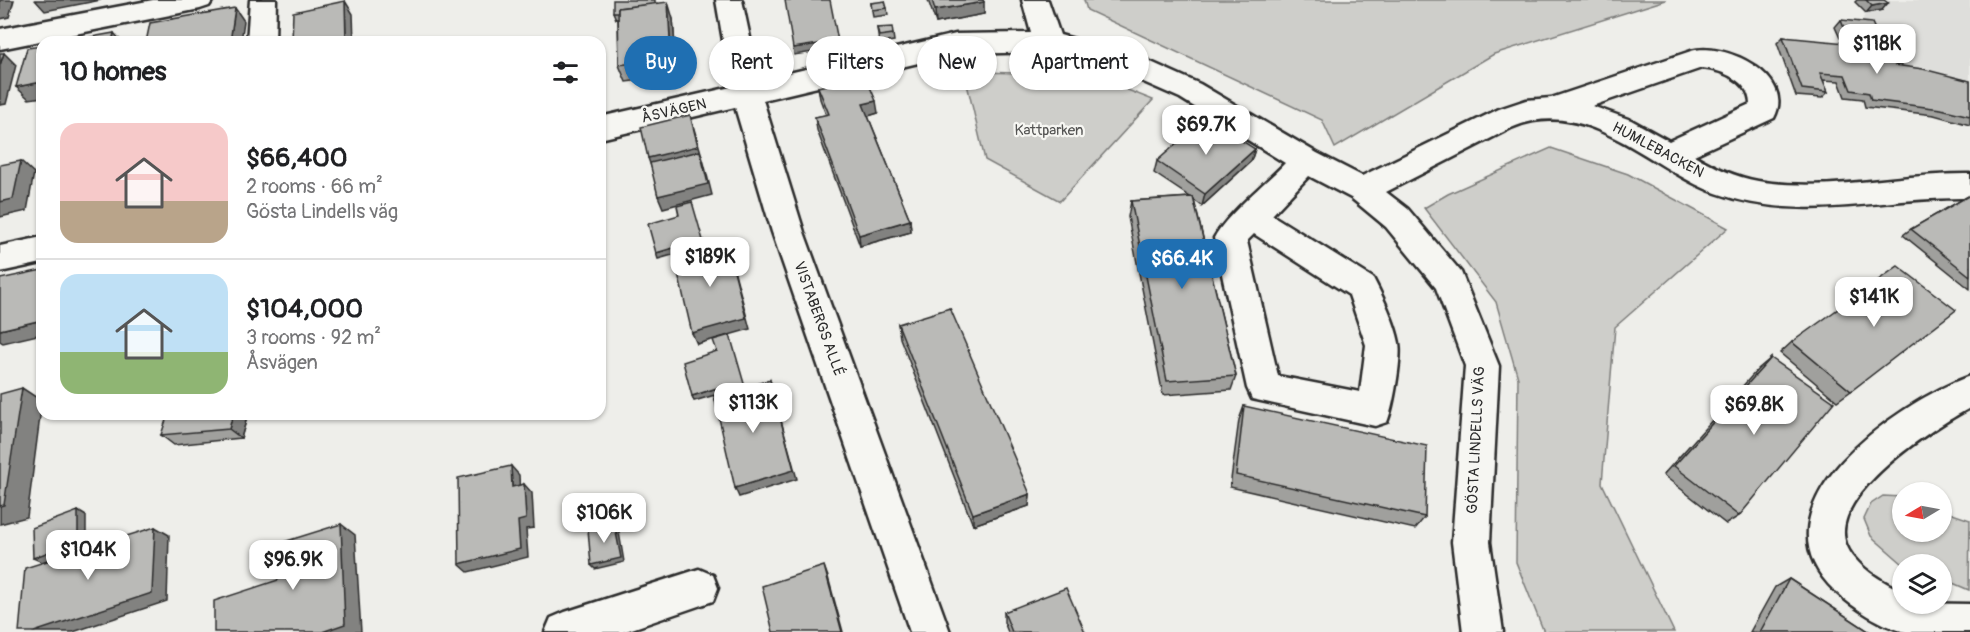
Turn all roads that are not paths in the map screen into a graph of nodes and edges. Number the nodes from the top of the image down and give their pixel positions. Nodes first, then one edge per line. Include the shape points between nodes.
1 (200, 0) edge
2 (263, 0) edge
3 (729, 0) edge
4 (1035, 0) edge
5 (261, 36) edge
6 (1046, 36) edge
7 (0, 39) edge
8 (1009, 43) edge
9 (1149, 73) edge
10 (747, 92) junction
11 (1551, 108) junction
12 (606, 127) edge
13 (1667, 155) junction
14 (1306, 161) junction
15 (1970, 186) edge
16 (1362, 190) junction
17 (1250, 216) junction
18 (36, 251) edge
19 (0, 259) edge
20 (1970, 391) edge
21 (699, 588) dead end
22 (1970, 623) edge
23 (565, 632) edge
24 (930, 632) edge
25 (1483, 632) edge

1 - 7 street
2 - 5 street
3 - 10 street, VISTABERGS ALLÉ
4 - 6 street
8 - 10 street, GÖSTA LINDELLS VÄG via 956,44
9 - 14 street, GÖSTA LINDELLS VÄG via 1190,91
10 - 12 street, ÅSVÄGEN
10 - 24 street, VISTABERGS ALLÉ via 788,232
11 - 13 street, HUMLEBACKEN via 1600,120
11 - 13 street via 1701,58 1731,63 1760,88 1766,100 1764,110
11 - 16 street, HUMLEBACKEN via 1516,114
13 - 15 street, HUMLEBACKEN via 1730,186 1779,196
14 - 16 street, GÖSTA LINDELLS VÄG
14 - 17 street
16 - 25 street, GÖSTA LINDELLS VÄG via 1397,218 1450,281 1482,366 1472,542
17 - 17 street via 1230,238 1264,388 1375,411 1383,345 1362,287
18 - 19 street
20 - 22 street via 1925,414 1880,446 1832,504 1825,533 1834,567 1879,608 1941,630
21 - 23 street

